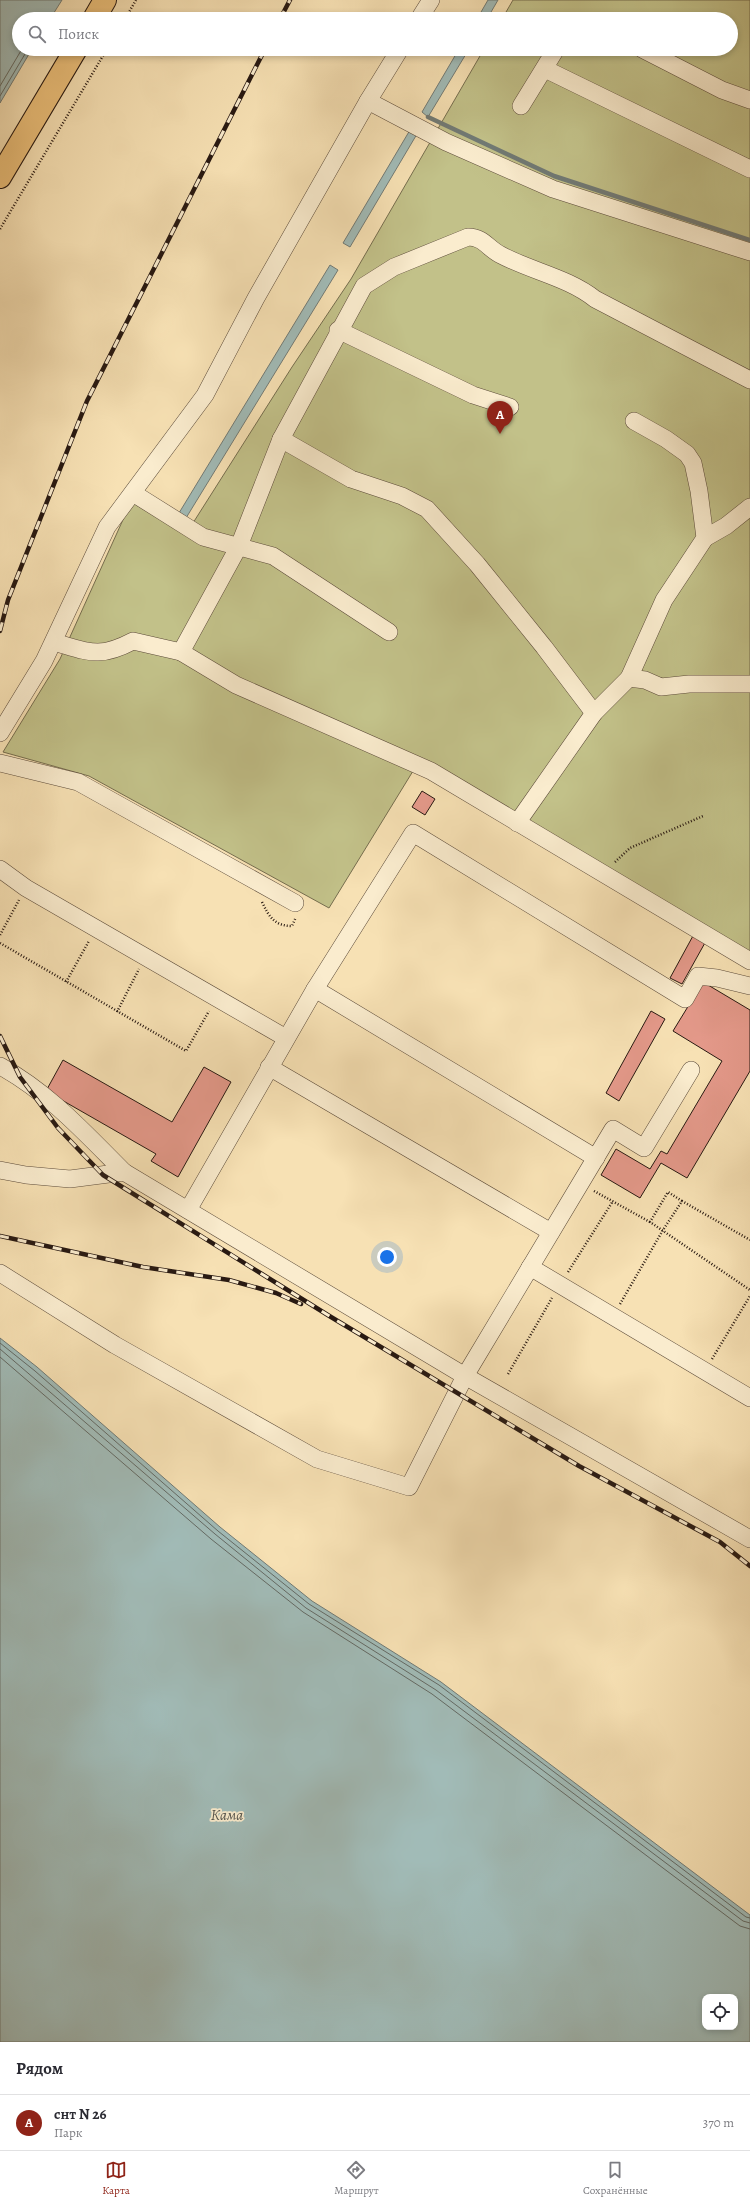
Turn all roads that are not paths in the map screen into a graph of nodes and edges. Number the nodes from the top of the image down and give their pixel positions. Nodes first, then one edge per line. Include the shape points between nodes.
1 (105, 0) edge
2 (431, 0) edge
3 (98, 12) edge
4 (423, 12) edge
5 (72, 56) edge
6 (396, 56) edge
7 (552, 56) edge
8 (656, 56) edge
9 (545, 69) junction
10 (750, 100) edge
11 (368, 101) junction
12 (521, 106) dead end
13 (750, 169) edge
14 (0, 177) edge
15 (750, 252) edge
16 (338, 330) junction
17 (750, 380) edge
18 (510, 407) dead end
19 (634, 420) dead end
20 (281, 440) junction
21 (133, 493) junction
22 (750, 507) edge
23 (704, 538) junction
24 (239, 546) junction
25 (389, 632) dead end
26 (54, 642) junction
27 (181, 652) junction
28 (629, 678) junction
29 (750, 684) edge
30 (594, 713) junction
31 (0, 734) edge
32 (0, 763) edge
33 (517, 823) junction
34 (0, 868) edge
35 (295, 903) dead end
36 (750, 960) edge
37 (750, 986) edge
38 (315, 989) junction
39 (286, 1038) junction
40 (0, 1066) edge
41 (269, 1067) junction
42 (691, 1070) dead end
43 (596, 1158) junction
44 (0, 1170) edge
45 (124, 1172) junction
46 (188, 1210) junction
47 (551, 1232) junction
48 (530, 1267) junction
49 (0, 1273) edge
50 (465, 1376) junction
51 (750, 1398) edge
52 (750, 1539) edge

1 - 3 main road
2 - 4 lane
5 - 14 main road
6 - 11 lane
7 - 9 lane
8 - 10 lane via 722,90
9 - 12 lane
9 - 13 lane
11 - 15 lane via 446,142 553,189
11 - 21 lane via 256,298 205,395
16 - 17 lane via 364,286 394,267 468,237 477,237 484,240 497,254 584,290 595,299
16 - 18 lane via 473,395
16 - 20 lane
19 - 23 lane via 671,442 693,462
20 - 24 lane
20 - 30 lane via 351,478 402,496 427,509 477,564
21 - 24 lane via 203,537
21 - 26 lane via 107,527
22 - 23 lane via 726,526
23 - 28 lane via 664,600
24 - 25 lane via 273,556
24 - 27 lane
26 - 27 lane via 94,654 117,650 133,641
26 - 31 lane
27 - 33 lane via 236,685 431,771
28 - 29 lane via 645,680 661,687 689,684
28 - 30 lane
30 - 33 lane
32 - 35 lane via 78,782
33 - 36 lane
34 - 39 lane via 26,888
37 - 38 lane via 698,976 684,999 413,833
38 - 39 lane
38 - 43 lane
39 - 41 lane
40 - 45 lane via 40,1091 63,1110
41 - 46 lane
41 - 47 lane
42 - 43 lane via 644,1148 613,1130
43 - 47 lane
44 - 45 lane via 70,1179
45 - 46 lane
46 - 50 lane
47 - 48 lane
48 - 50 lane
48 - 51 lane
49 - 50 lane via 115,1345 317,1459 409,1487
50 - 52 lane

